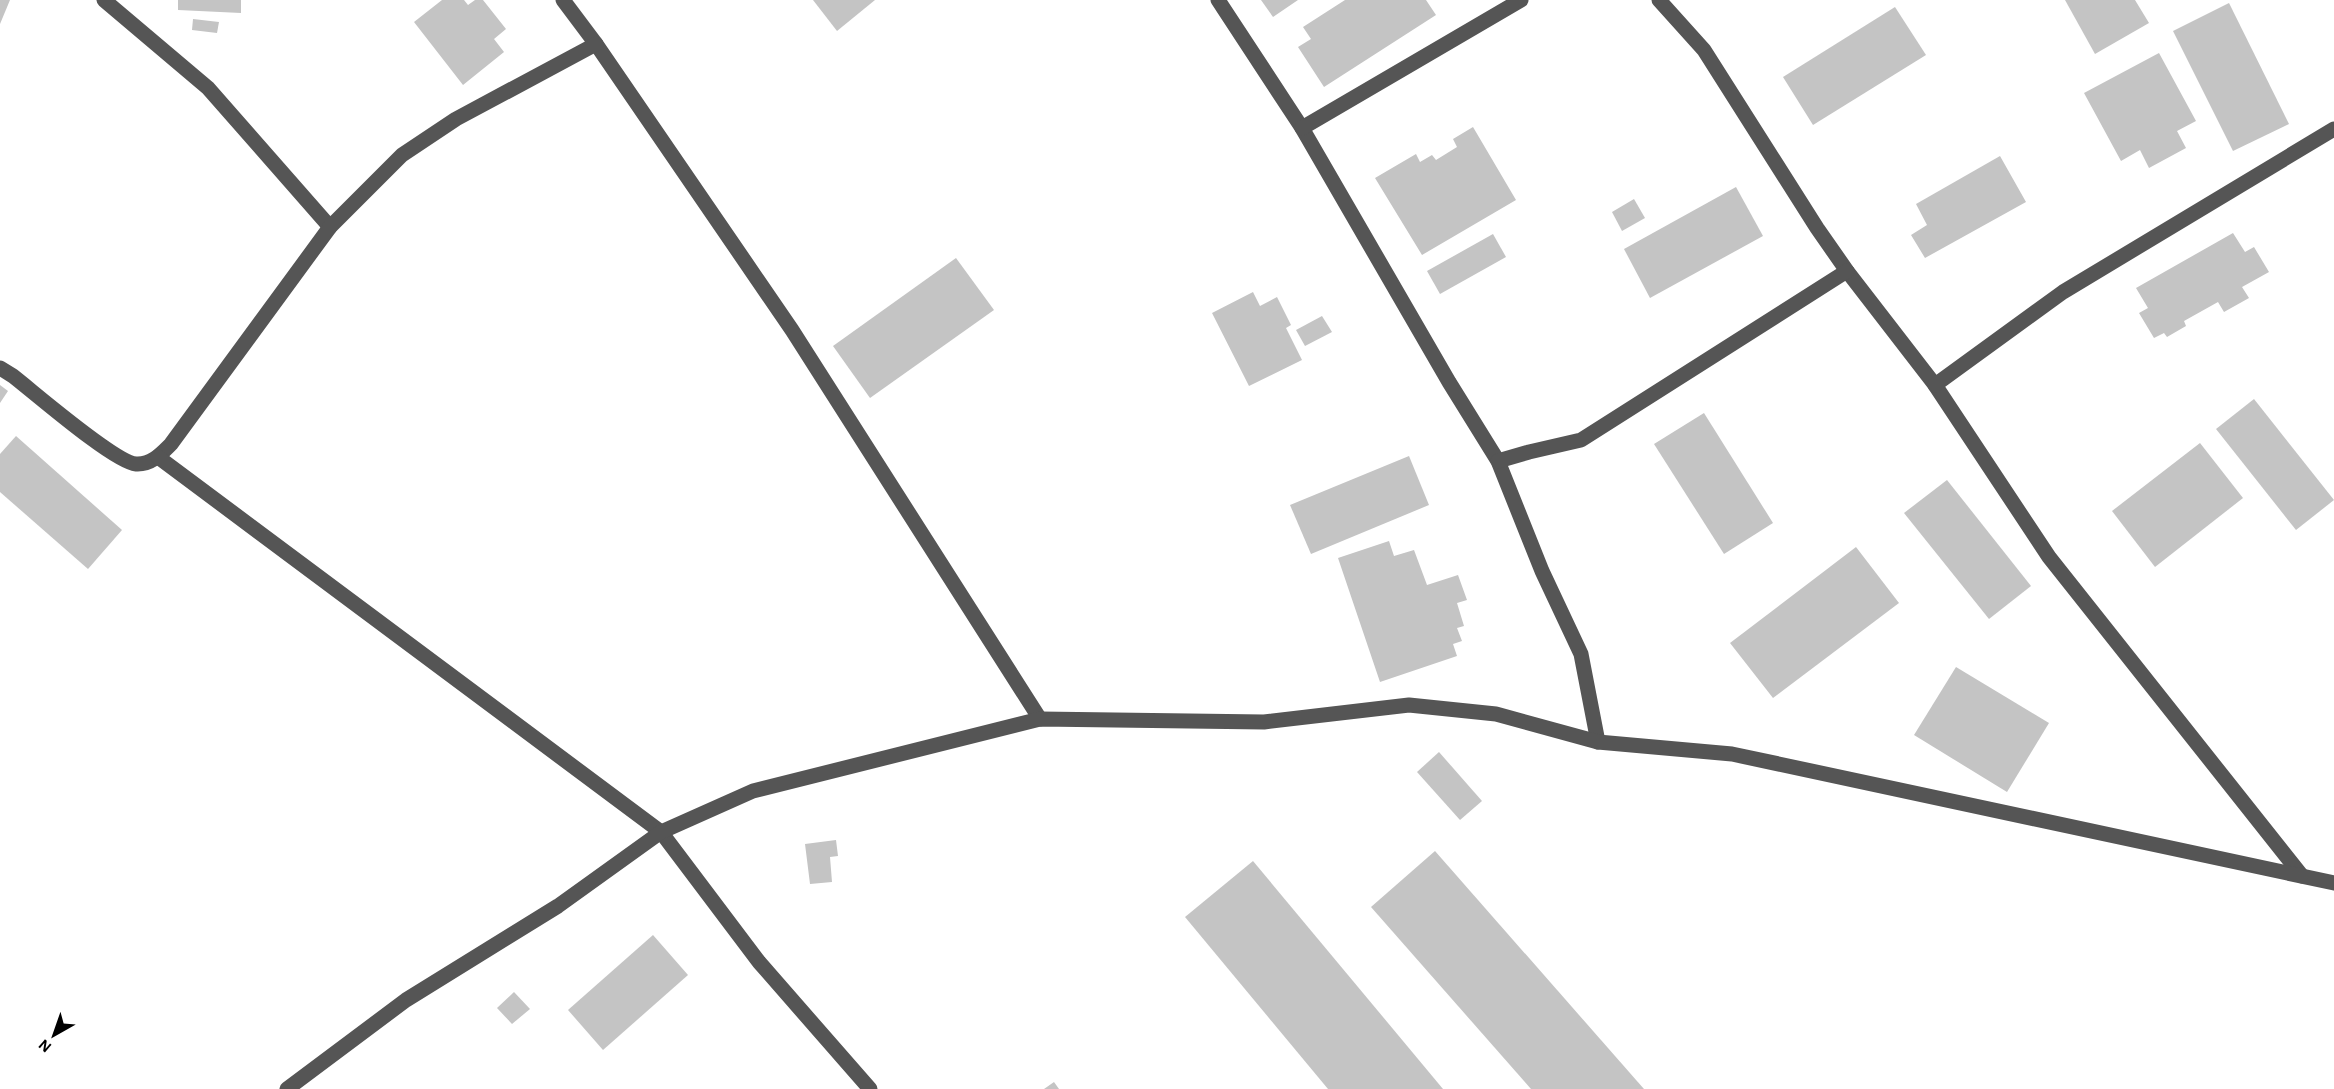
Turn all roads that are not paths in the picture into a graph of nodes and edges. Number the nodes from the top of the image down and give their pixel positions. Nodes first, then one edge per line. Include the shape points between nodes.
1 (104, 0) edge
2 (563, 0) edge
3 (1218, 0) edge
4 (1521, 0) edge
5 (1659, 0) edge
6 (596, 44) junction
7 (1302, 128) junction
8 (2334, 129) edge
9 (330, 227) junction
10 (1847, 271) junction
11 (0, 368) edge
12 (1935, 385) junction
13 (158, 457) junction
14 (1498, 461) junction
15 (1040, 719) junction
16 (1598, 742) junction
17 (661, 832) junction
18 (2302, 876) junction
19 (2334, 883) edge
20 (287, 1089) edge
21 (870, 1089) edge

1 - 9 street via 208,88
2 - 6 street
3 - 7 street
4 - 7 street
5 - 10 street via 1704,50
6 - 9 street via 456,119 402,155
6 - 15 street via 792,330
7 - 14 street
8 - 12 street via 2063,292
9 - 13 street
10 - 12 street
10 - 14 street via 1581,440
11 - 13 street via 127,462 147,463
12 - 18 street via 2049,556
13 - 17 street
14 - 16 street via 1542,571 1581,654
15 - 16 street via 1264,722 1409,705 1496,714
15 - 17 street via 753,791
16 - 18 street via 1732,754
17 - 20 street via 558,906 406,1000
17 - 21 street via 759,962
18 - 19 street

